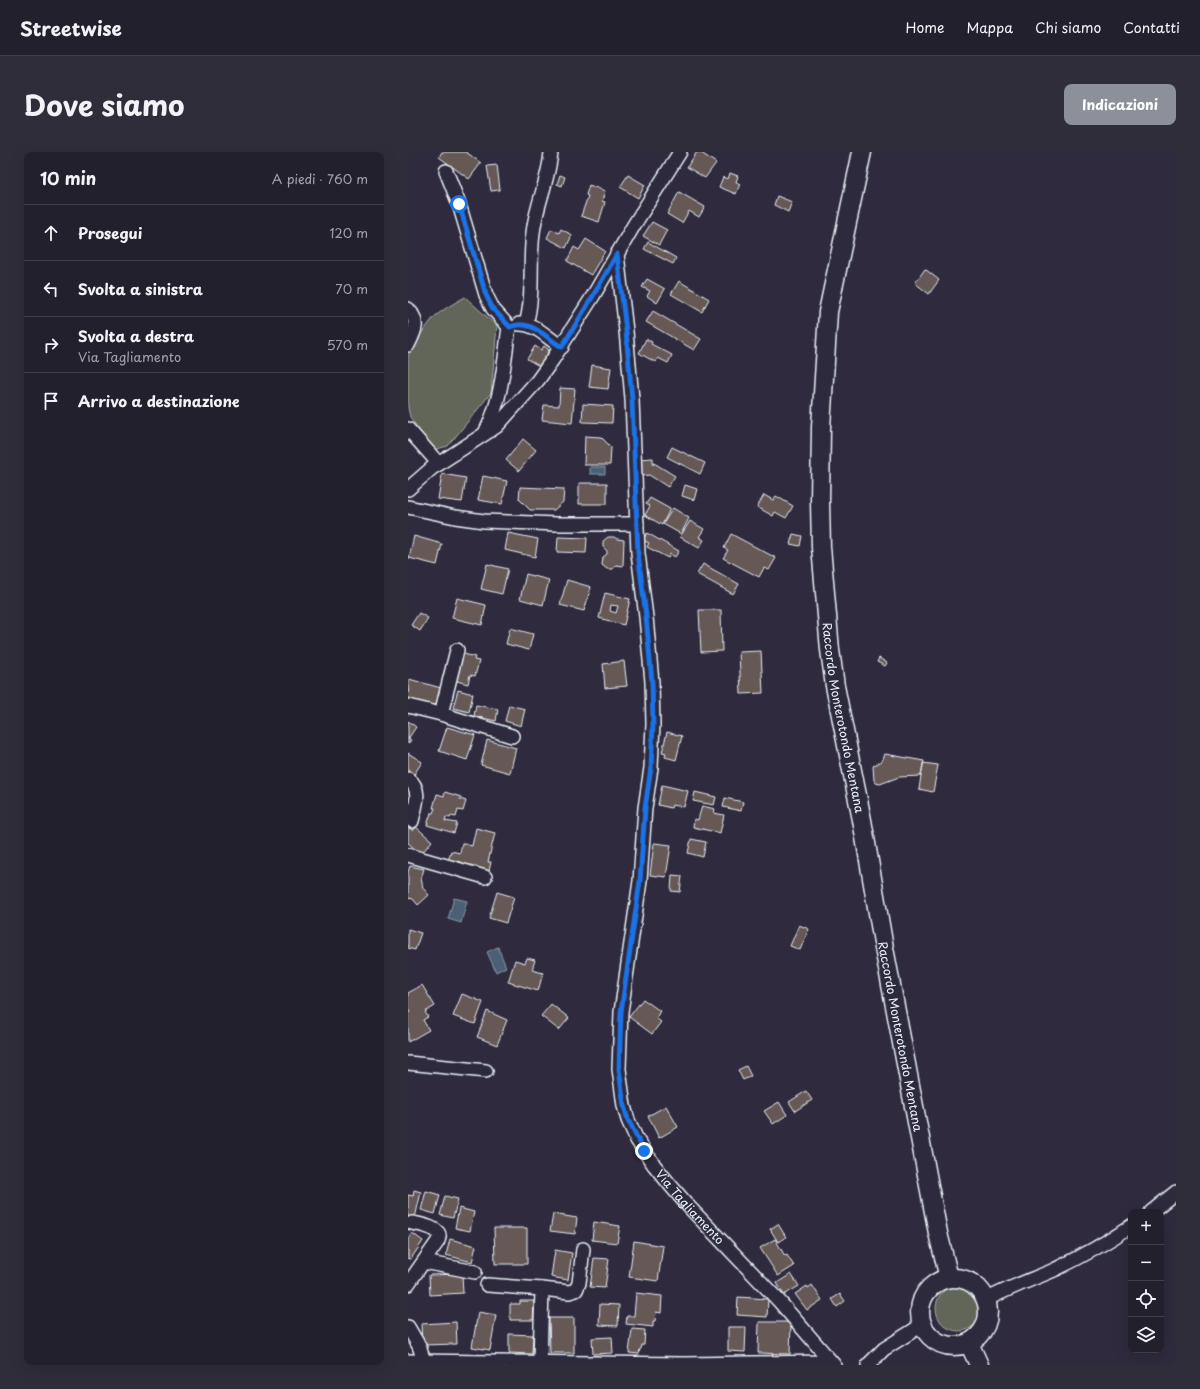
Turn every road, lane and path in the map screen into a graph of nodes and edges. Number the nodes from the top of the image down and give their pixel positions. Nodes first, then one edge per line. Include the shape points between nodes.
1 (551, 152) edge
2 (680, 152) edge
3 (862, 152) edge
4 (446, 171) dead end
5 (617, 254) junction
6 (408, 309) edge
7 (526, 324) junction
8 (510, 327) junction
9 (408, 345) edge
10 (562, 347) junction
11 (408, 429) edge
12 (484, 434) junction
13 (439, 464) junction
14 (408, 489) edge
15 (408, 507) edge
16 (637, 524) junction
17 (458, 650) dead end
18 (408, 706) edge
19 (441, 714) junction
20 (512, 736) dead end
21 (408, 779) edge
22 (412, 821) dead end
23 (408, 855) edge
24 (486, 877) dead end
25 (408, 1063) edge
26 (486, 1071) dead end
27 (1176, 1192) edge
28 (1155, 1209) edge
29 (412, 1223) dead end
30 (1128, 1228) edge
31 (583, 1249) dead end
32 (424, 1262) junction
33 (475, 1272) dead end
34 (950, 1278) junction
35 (408, 1284) edge
36 (487, 1285) dead end
37 (542, 1289) junction
38 (986, 1300) junction
39 (922, 1324) junction
40 (408, 1327) edge
41 (969, 1344) junction
42 (424, 1361) junction
43 (408, 1362) edge
44 (540, 1362) junction
45 (833, 1364) edge
46 (868, 1365) edge
47 (979, 1365) edge

1 - 7 street via 550,169 534,226 530,302
2 - 5 street
3 - 34 main road, Raccordo Monterotondo Mentana via 828,312 821,427 822,559 836,692 938,1234
4 - 8 street via 459,204 486,295 493,309
5 - 10 street
5 - 16 street, Via Tagliamento via 632,399
6 - 9 street via 416,322 415,331
7 - 8 street
7 - 10 street
8 - 12 street via 498,399
10 - 12 street via 532,388 497,426
11 - 13 street
12 - 13 street
13 - 14 street
15 - 16 street via 460,518 484,520 556,524
16 - 45 street, Via Tagliamento via 652,682 653,724 640,881 621,1018 619,1069 624,1106 637,1140 667,1181
17 - 19 street
18 - 19 street
19 - 20 street
21 - 22 street via 417,790
23 - 24 street
25 - 26 street
27 - 28 street
29 - 32 street via 435,1230 440,1235
30 - 38 street via 1076,1259
31 - 37 street via 576,1290 569,1292
32 - 33 street
32 - 35 street
34 - 38 main road via 972,1282
34 - 39 main road via 931,1286 924,1295 920,1304
36 - 37 street
37 - 44 street
38 - 41 main road via 988,1320 978,1338
39 - 41 main road via 926,1333 941,1344
39 - 46 street via 884,1349
40 - 42 street
41 - 47 main road
42 - 43 street
42 - 44 street
44 - 45 street

